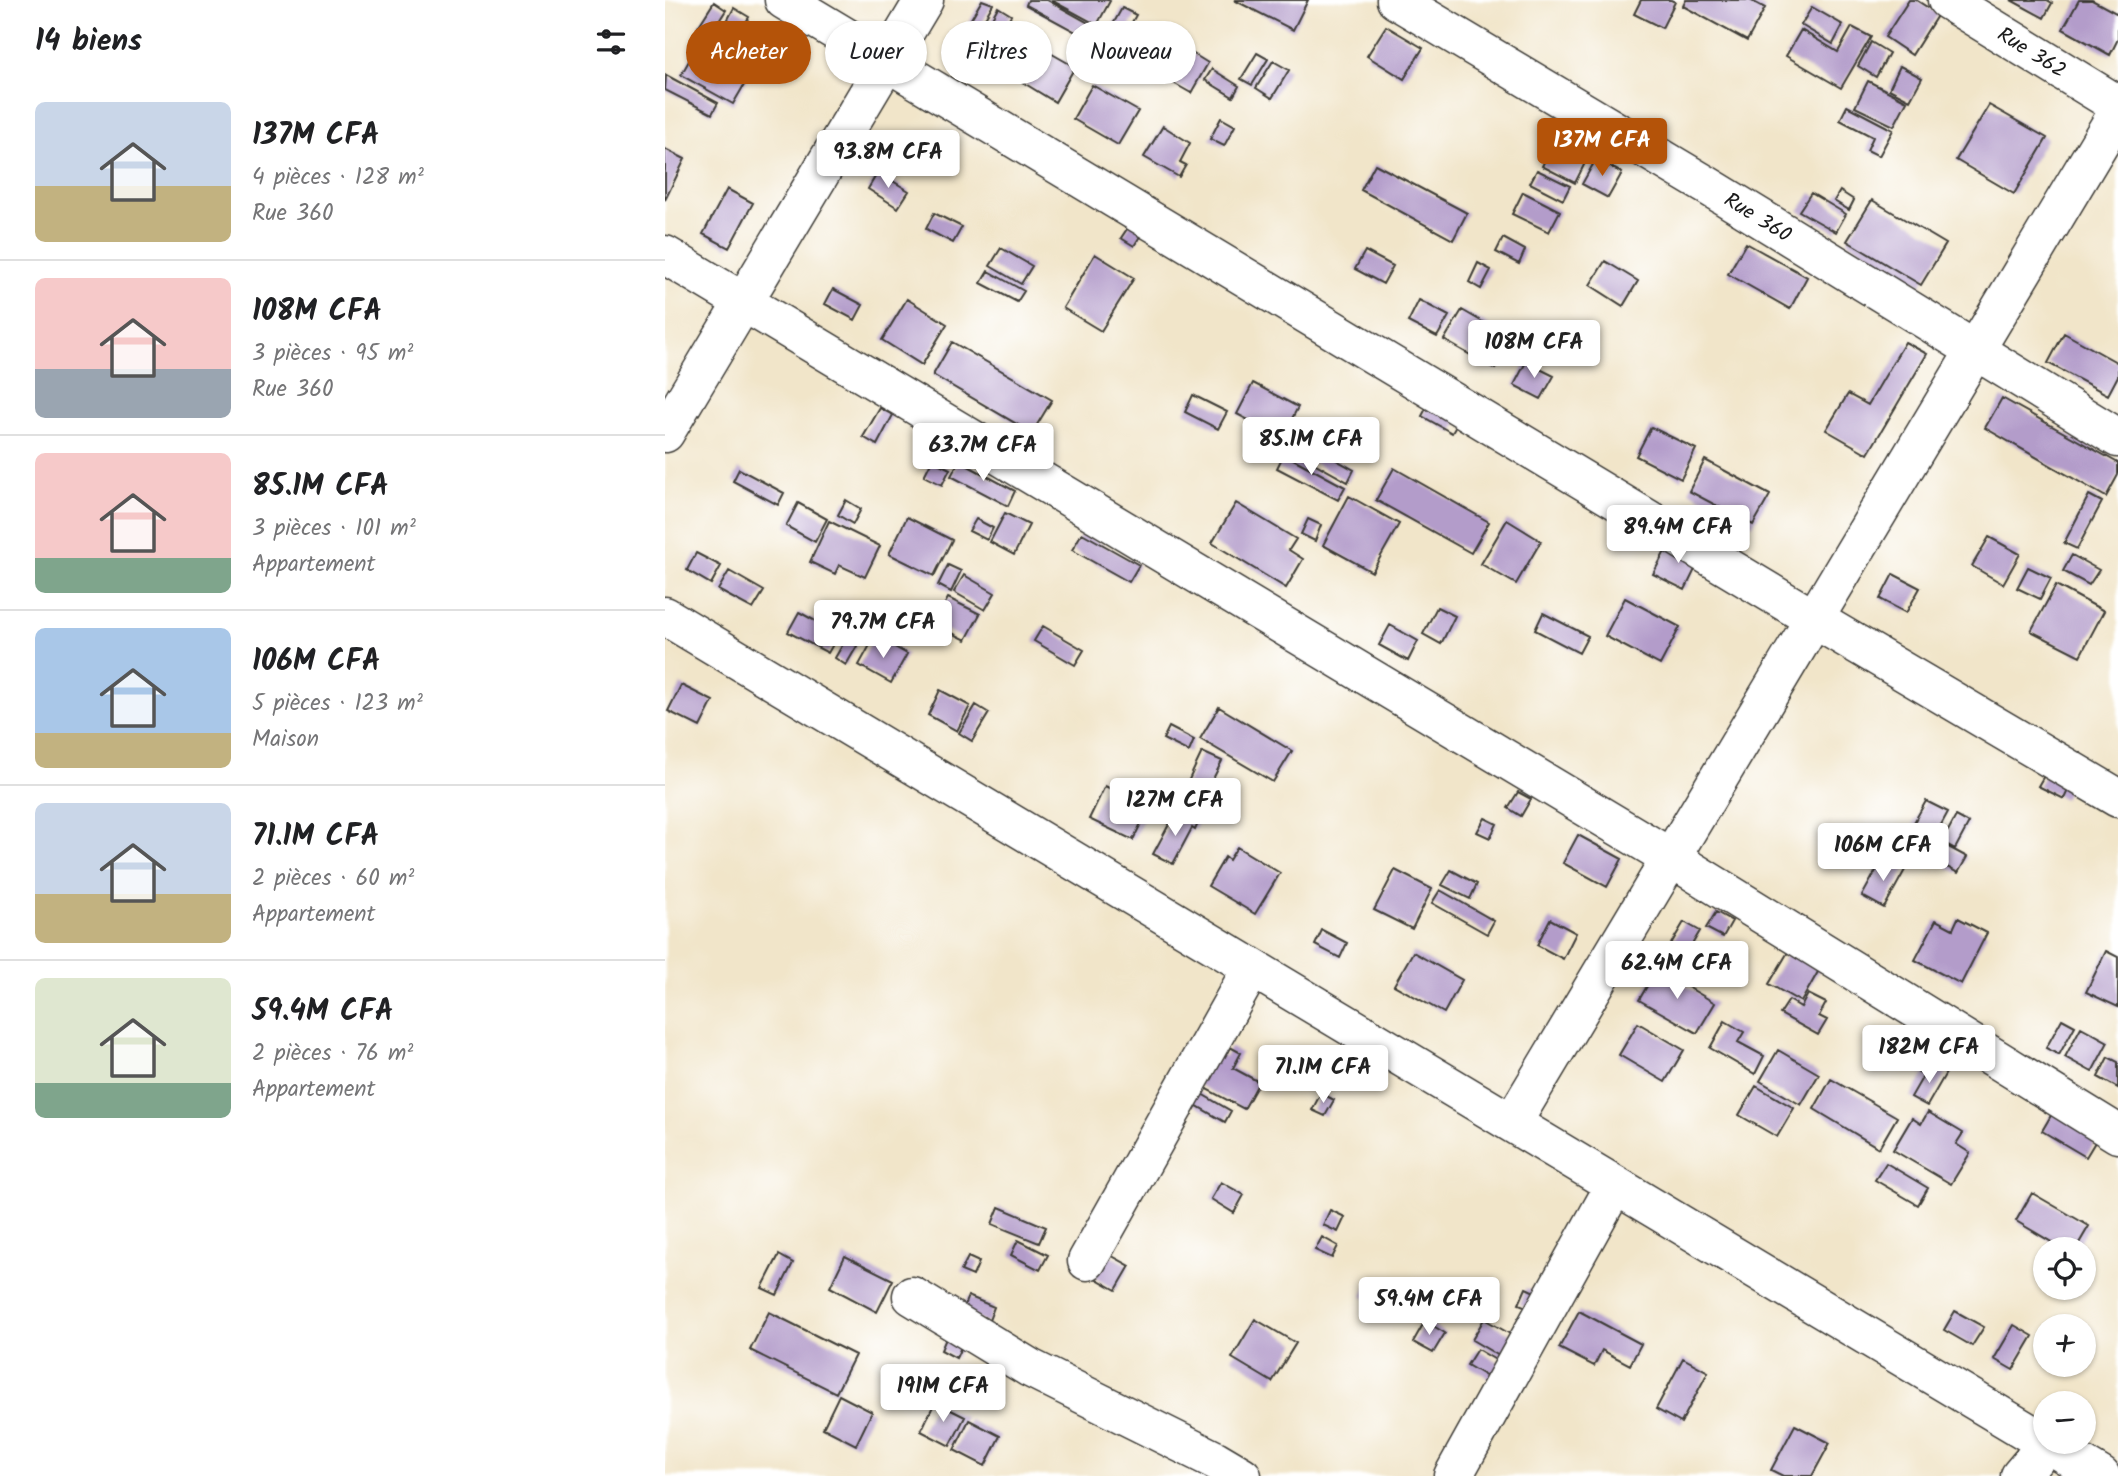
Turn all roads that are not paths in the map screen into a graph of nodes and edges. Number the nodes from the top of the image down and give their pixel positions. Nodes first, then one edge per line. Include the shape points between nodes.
1 (784, 0) edge
2 (924, 0) edge
3 (1396, 0) edge
4 (1947, 0) edge
5 (911, 21) edge
6 (825, 25) edge
7 (873, 84) edge
8 (922, 84) edge
9 (2118, 105) edge
10 (2118, 112) edge
11 (665, 255) edge
12 (743, 303) junction
13 (1976, 351) junction
14 (665, 433) edge
15 (2118, 439) edge
16 (665, 616) edge
17 (1814, 619) junction
18 (2118, 798) edge
19 (1671, 858) junction
20 (1252, 968) junction
21 (1512, 1123) junction
22 (2118, 1134) edge
23 (1615, 1185) junction
24 (1087, 1261) dead end
25 (912, 1297) dead end
26 (2033, 1436) edge
27 (2039, 1454) edge
28 (2064, 1454) edge
29 (1222, 1471) edge
30 (1453, 1476) edge
31 (2020, 1476) edge
32 (2101, 1476) edge

1 - 6 street
2 - 5 street
3 - 13 street, Rue 360
4 - 9 street, Rue 362
7 - 12 street
8 - 17 street
10 - 13 street
11 - 12 street
12 - 14 street
12 - 19 street
13 - 15 street, Rue 360
13 - 17 street
16 - 20 street
17 - 18 street
17 - 19 street
19 - 21 street
19 - 22 street
20 - 21 street
20 - 24 street
21 - 23 street
23 - 26 street
23 - 30 street
25 - 29 street via 1030,1368
27 - 31 street
28 - 32 street

